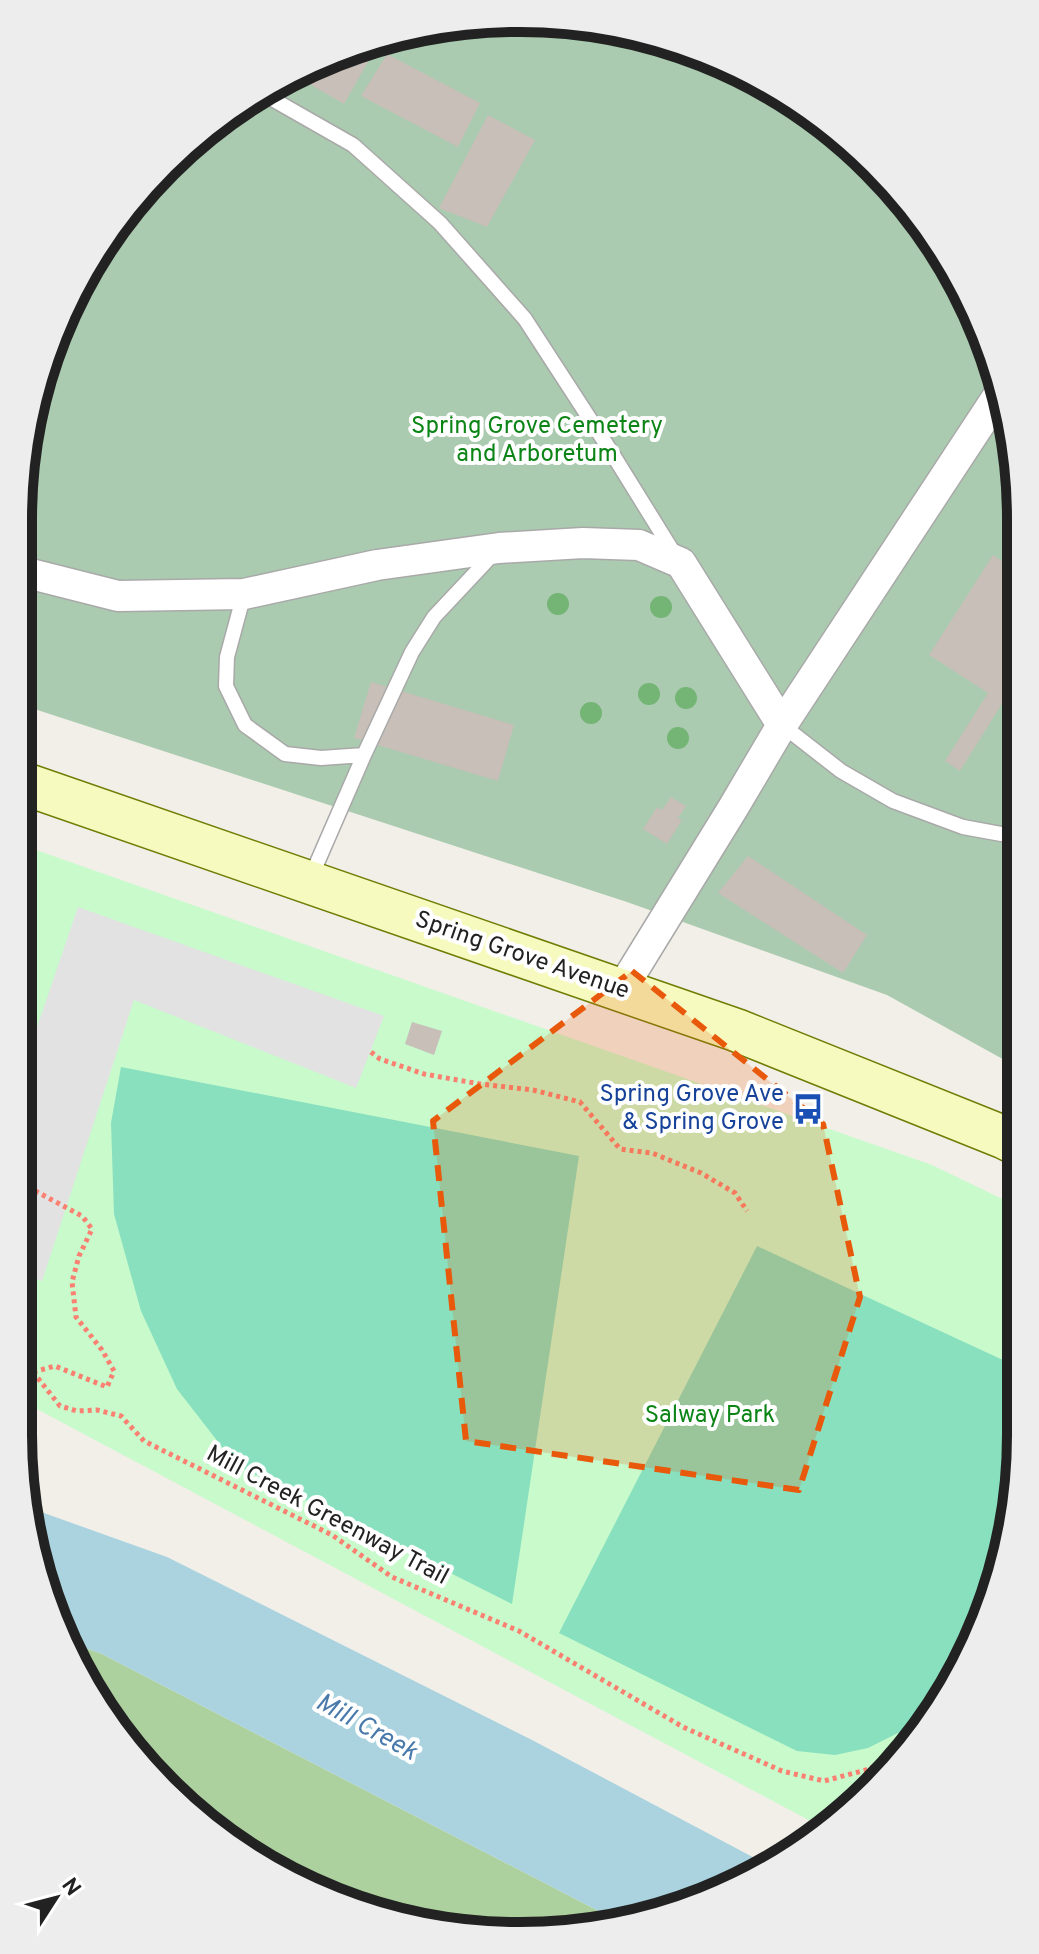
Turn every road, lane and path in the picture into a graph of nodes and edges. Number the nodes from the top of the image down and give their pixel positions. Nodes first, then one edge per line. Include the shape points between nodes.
1 (273, 99) edge
2 (993, 404) edge
3 (499, 548) junction
4 (681, 563) junction
5 (32, 574) edge
6 (244, 594) junction
7 (782, 725) junction
8 (364, 755) junction
9 (32, 786) edge
10 (1007, 835) edge
11 (308, 883) junction
12 (621, 990) junction
13 (371, 1052) dead end
14 (1007, 1139) edge
15 (32, 1189) edge
16 (747, 1211) dead end
17 (33, 1372) joint
18 (878, 1765) edge

1 - 4 lane via 353,145 440,223 506,297
2 - 7 street
3 - 4 street via 639,545
3 - 6 street via 377,565
3 - 8 lane via 434,617
4 - 7 street
5 - 6 street via 118,596
6 - 8 lane via 227,657 226,686 245,725 285,754
7 - 10 lane via 841,771 893,801 963,827
7 - 12 street
8 - 11 lane
9 - 11 main road, Spring Grove Avenue
11 - 12 main road, Spring Grove Avenue
12 - 14 main road, Spring Grove Avenue via 736,1030
13 - 16 path via 424,1074 580,1102 620,1149 652,1153 701,1173 735,1193
15 - 17 path via 82,1216 92,1229 72,1282 76,1317 114,1371 107,1387 55,1366
17 - 18 path, Mill Creek Greenway Trail via 60,1406 121,1416 144,1441 332,1535 392,1577 519,1631 683,1727 782,1771 824,1781

